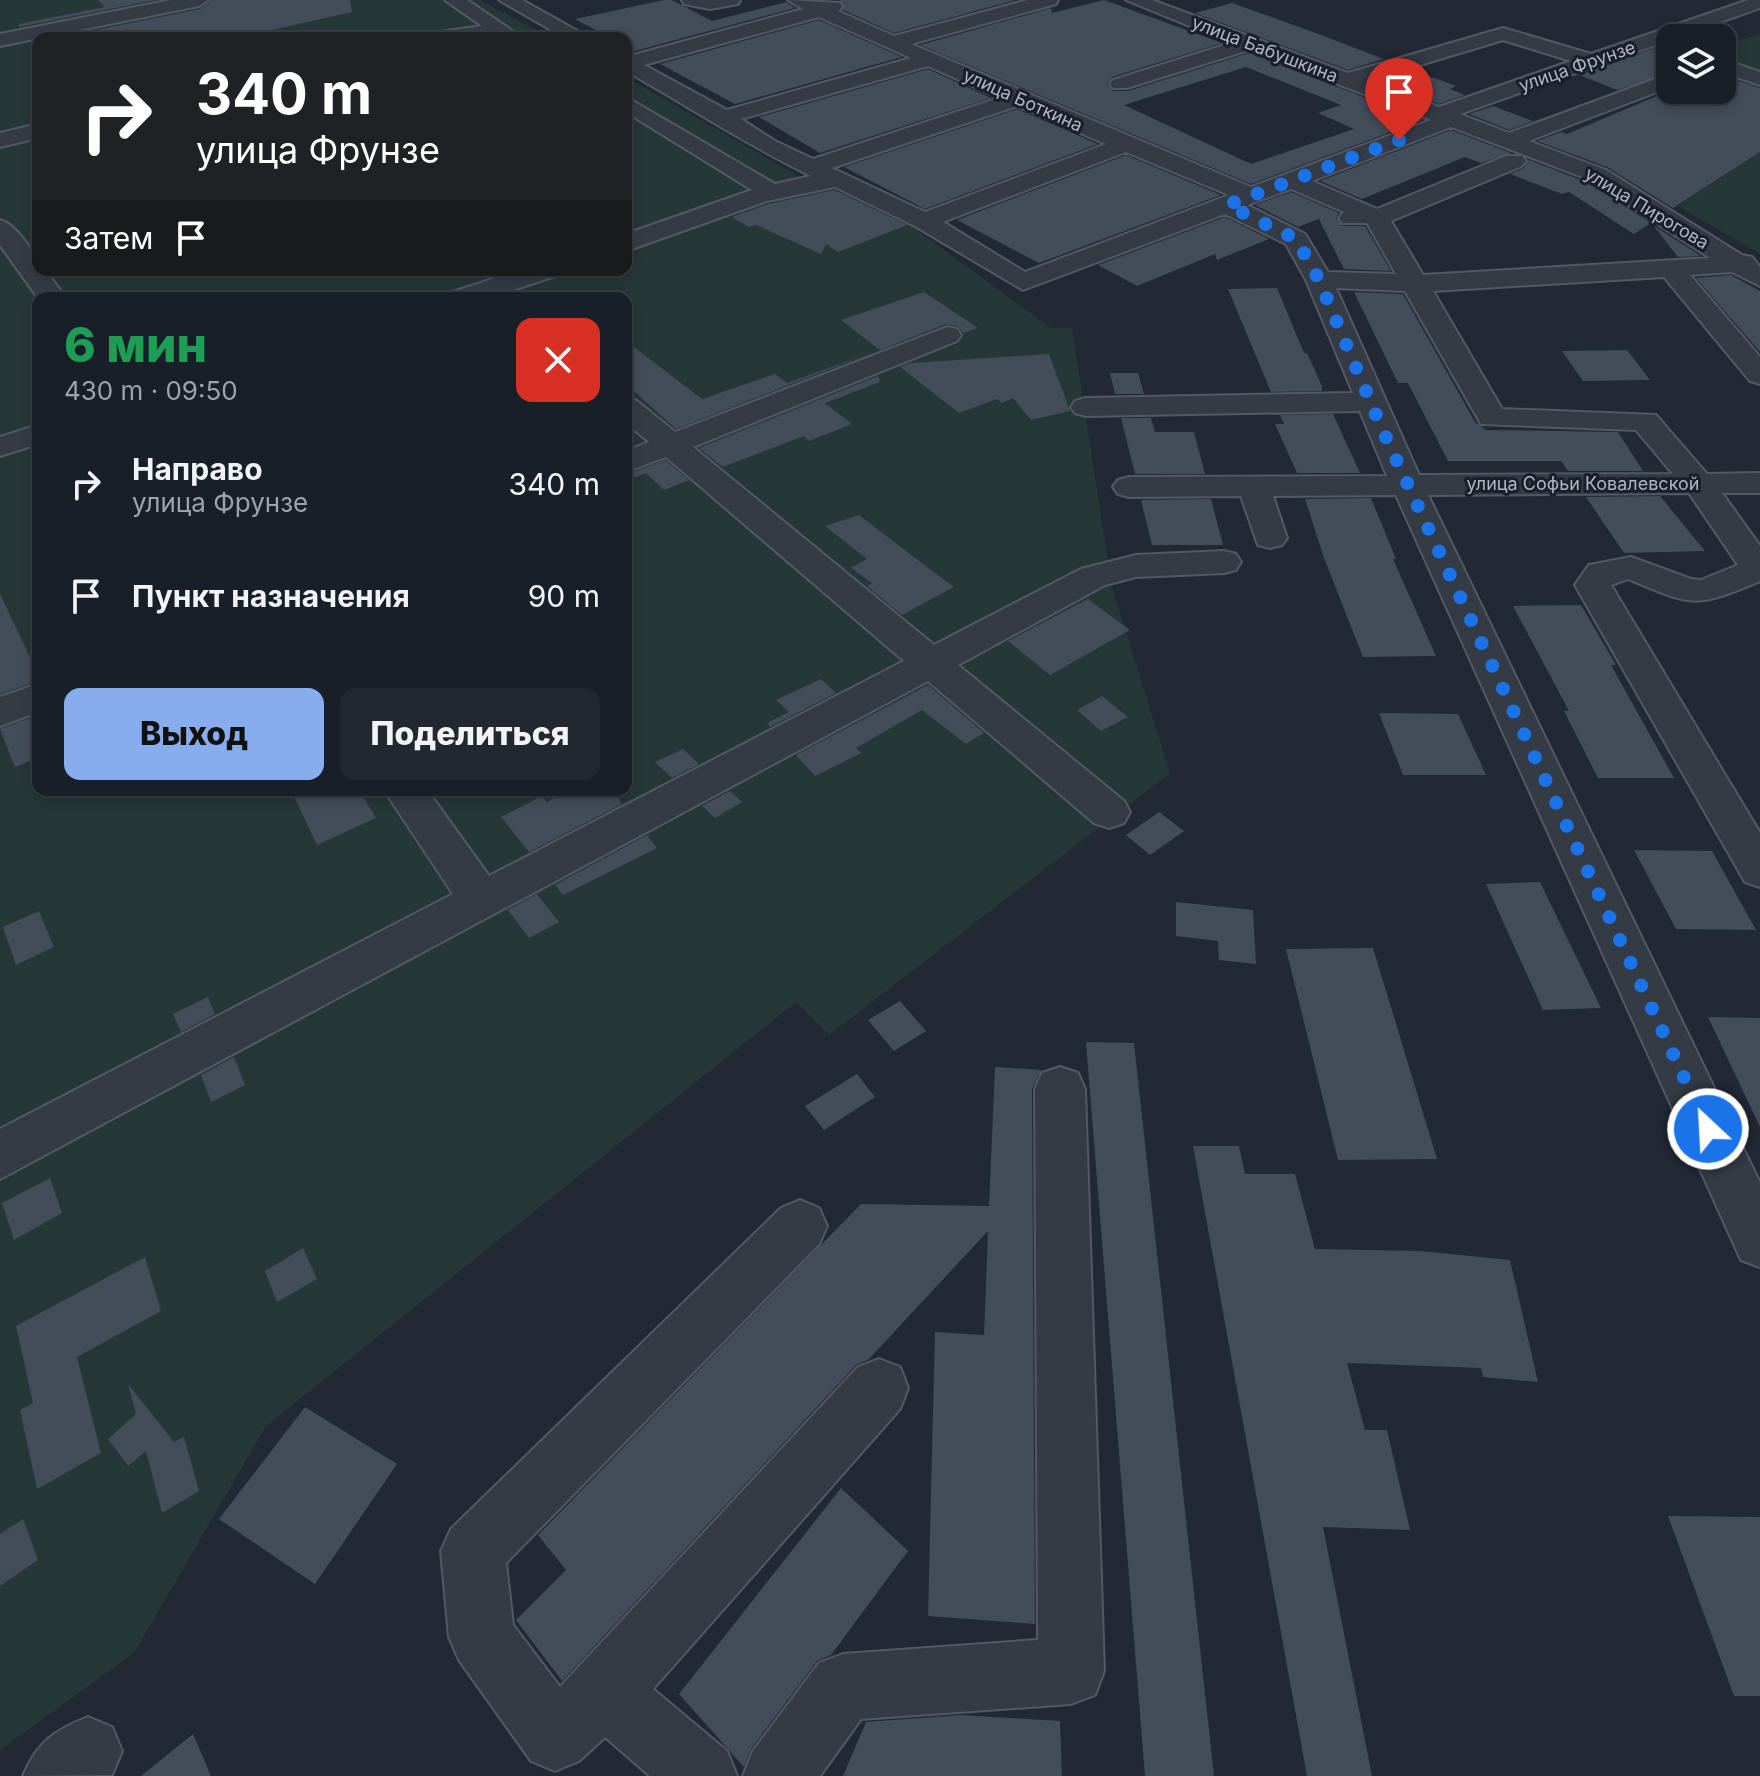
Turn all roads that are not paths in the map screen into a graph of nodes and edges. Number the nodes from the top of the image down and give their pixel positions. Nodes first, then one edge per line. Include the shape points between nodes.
1 (199, 0) edge
2 (454, 0) edge
3 (508, 0) edge
4 (691, 0) edge
5 (731, 0) edge
6 (797, 0) edge
7 (1049, 0) edge
8 (1135, 0) edge
9 (1752, 2) edge
10 (848, 3) dead end
11 (137, 6) edge
12 (822, 10) junction
13 (167, 29) dead end
14 (32, 32) edge
15 (32, 32) edge
16 (501, 32) edge
17 (569, 32) edge
18 (0, 40) edge
19 (896, 42) junction
20 (1251, 43) junction
21 (931, 59) junction
22 (632, 61) edge
23 (1592, 61) junction
24 (632, 66) edge
25 (1736, 70) edge
26 (1760, 79) edge
27 (1347, 80) junction
28 (1120, 84) dead end
29 (1656, 86) edge
30 (1018, 99) junction
31 (632, 107) edge
32 (724, 117) junction
33 (1446, 117) junction
34 (32, 132) edge
35 (0, 140) edge
36 (1124, 145) junction
37 (1512, 151) junction
38 (812, 167) junction
39 (837, 180) junction
40 (1291, 180) junction
41 (773, 193) junction
42 (1239, 201) junction
43 (1371, 215) junction
44 (924, 221) junction
45 (0, 228) edge
46 (1296, 239) junction
47 (632, 241) edge
48 (20, 262) edge
49 (1747, 264) edge
50 (1670, 267) junction
51 (32, 276) edge
52 (465, 276) edge
53 (531, 276) edge
54 (1760, 278) edge
55 (1319, 280) junction
56 (1414, 281) junction
57 (47, 292) edge
58 (478, 292) edge
59 (491, 292) edge
60 (947, 335) dead end
61 (1760, 375) edge
62 (1369, 402) junction
63 (1086, 407) dead end
64 (632, 412) edge
65 (32, 436) edge
66 (670, 443) junction
67 (0, 447) edge
68 (632, 459) edge
69 (1698, 483) junction
70 (1760, 483) edge
71 (1407, 484) junction
72 (1257, 485) junction
73 (1129, 487) dead end
74 (1270, 538) dead end
75 (1224, 562) dead end
76 (1759, 569) edge
77 (931, 661) junction
78 (32, 699) edge
79 (0, 712) edge
80 (409, 796) edge
81 (1109, 812) dead end
82 (1754, 847) edge
83 (482, 901) junction
84 (1060, 1089) dead end
85 (0, 1155) edge
86 (800, 1226) dead end
87 (1760, 1241) edge
88 (879, 1388) dead end
89 (605, 1692) junction
90 (702, 1776) edge
91 (778, 1776) edge

1 - 11 street
2 - 16 street
3 - 17 street
4 - 5 street
6 - 12 street, улица Боткина
7 - 19 street
8 - 20 street, улица Бабушкина
9 - 23 street, улица Фрунзе
10 - 12 street
11 - 13 street
11 - 15 street
12 - 19 street, улица Боткина
12 - 22 street
14 - 18 street
19 - 21 street, улица Боткина
20 - 27 street, улица Бабушкина
20 - 28 street
21 - 30 street, улица Боткина
21 - 32 street
23 - 27 street via 1503,34
23 - 33 street, улица Фрунзе
24 - 32 street
25 - 26 street
27 - 33 street, улица Бабушкина
29 - 37 street
30 - 36 street, улица Боткина
30 - 38 street
31 - 41 street
32 - 38 street
33 - 37 street, улица Пирогова
33 - 40 street, улица Фрунзе
34 - 35 street
36 - 42 street, улица Боткина
36 - 44 street
37 - 43 street
37 - 49 street, улица Пирогова via 1598,175
38 - 39 street
39 - 41 street
39 - 44 street
40 - 42 street, улица Фрунзе
40 - 43 street
41 - 47 street
42 - 44 street, улица Фрунзе via 1023,282
42 - 46 street, улица Боткина
43 - 46 street
43 - 56 street
45 - 48 street
46 - 55 street
49 - 50 street
49 - 54 street, улица Пирогова
50 - 56 street via 1545,279
50 - 61 street
51 - 57 street
52 - 58 street
53 - 59 street
55 - 56 street
55 - 62 street
56 - 69 street via 1492,418 1645,421
60 - 66 street
62 - 63 street
62 - 71 street
64 - 66 street
65 - 67 street
66 - 68 street
66 - 77 street
69 - 70 street, улица Софьи Ковалевской
69 - 71 street, улица Софьи Ковалевской
69 - 76 street
71 - 72 street, улица Софьи Ковалевской
71 - 87 street
72 - 73 street, улица Софьи Ковалевской
72 - 74 street
75 - 77 street via 1136,566 1093,577
76 - 82 street via 1705,591 1686,590 1631,568 1601,573 1593,585
77 - 81 street
77 - 83 street
78 - 79 street
80 - 83 street
83 - 85 street
84 - 91 street via 1071,1671 843,1687
86 - 89 street via 473,1551 482,1637 555,1737
88 - 89 street
89 - 90 street

